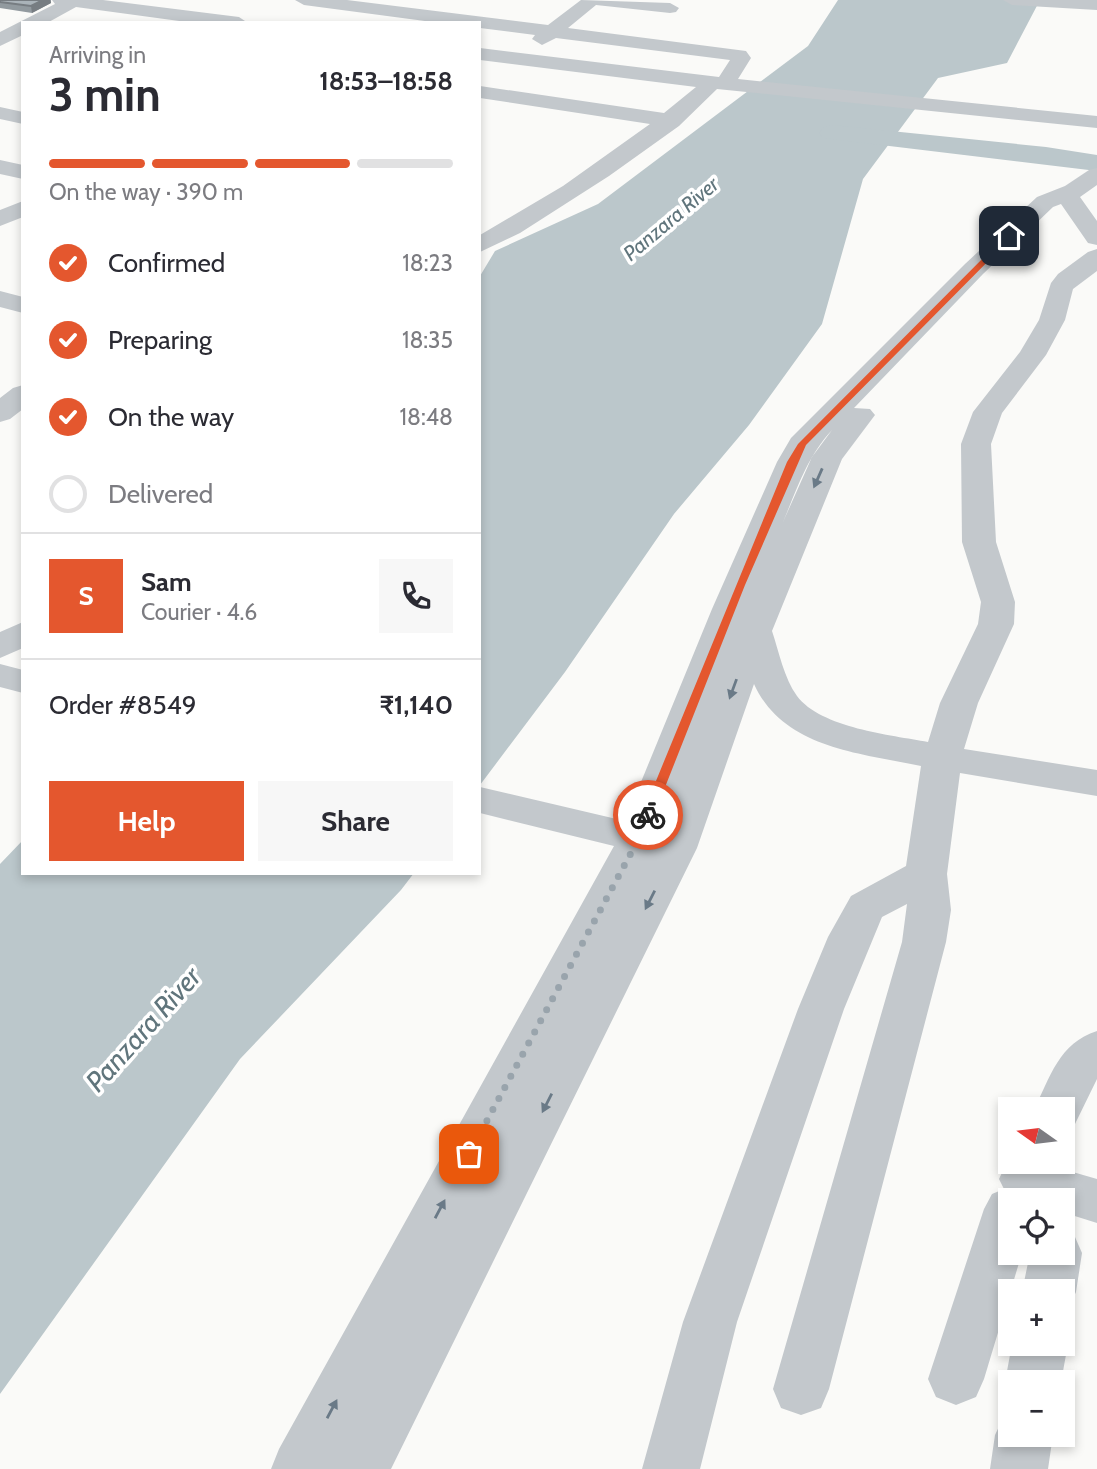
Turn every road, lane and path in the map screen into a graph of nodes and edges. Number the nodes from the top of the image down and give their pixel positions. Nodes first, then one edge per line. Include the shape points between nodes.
1 (594, 0) edge
2 (1012, 0) edge
3 (71, 1) edge
4 (328, 1) edge
5 (1097, 5) edge
6 (304, 8) edge
7 (670, 8) dead end
8 (40, 19) edge
9 (75, 21) edge
10 (224, 21) edge
11 (477, 21) edge
12 (481, 21) edge
13 (0, 24) edge
14 (21, 27) edge
15 (21, 28) edge
16 (552, 31) junction
17 (0, 40) edge
18 (481, 54) edge
19 (517, 59) junction
20 (726, 84) junction
21 (482, 94) edge
22 (0, 113) edge
23 (21, 118) edge
24 (671, 121) junction
25 (1097, 122) edge
26 (0, 167) edge
27 (21, 172) edge
28 (1082, 188) edge
29 (21, 210) edge
30 (481, 218) edge
31 (511, 228) junction
32 (4, 231) edge
33 (481, 244) edge
34 (1094, 259) edge
35 (0, 299) edge
36 (21, 304) edge
37 (0, 373) edge
38 (21, 378) edge
39 (21, 396) edge
40 (0, 413) edge
41 (739, 628) junction
42 (21, 635) edge
43 (0, 647) edge
44 (942, 758) junction
45 (1097, 783) edge
46 (481, 800) edge
47 (643, 841) junction
48 (926, 874) junction
49 (1097, 1049) edge
50 (1064, 1097) edge
51 (1010, 1265) edge
52 (956, 1378) dead end
53 (801, 1388) dead end
54 (1022, 1447) edge
55 (300, 1469) edge
56 (360, 1469) edge
57 (671, 1469) edge
58 (1019, 1469) edge

1 - 7 street
1 - 16 street
2 - 5 street
3 - 8 street
3 - 10 street
4 - 6 street
4 - 11 street
8 - 9 street
12 - 16 street
13 - 14 street
15 - 17 street
16 - 19 street
16 - 20 street via 738,55 741,58
18 - 19 street
19 - 20 street
19 - 21 street
20 - 24 street
20 - 25 street
21 - 24 street
22 - 23 street
24 - 31 street
26 - 27 street
28 - 34 street
28 - 41 street via 843,434
29 - 32 street
30 - 31 street
31 - 33 street
34 - 44 street via 1060,289 1052,320 1032,355 988,412 976,444 979,542 998,602 996,624 959,703
35 - 36 street
37 - 38 street
39 - 40 street
41 - 44 street via 786,708 837,734
41 - 47 street
42 - 43 street
44 - 45 street
44 - 48 street
46 - 47 street
55 -> 47 street
47 -> 56 street
48 - 53 street via 929,910 924,943
48 - 57 street via 866,907 850,937 710,1322
49 - 50 street via 1077,1068
51 - 52 street
54 - 58 street

